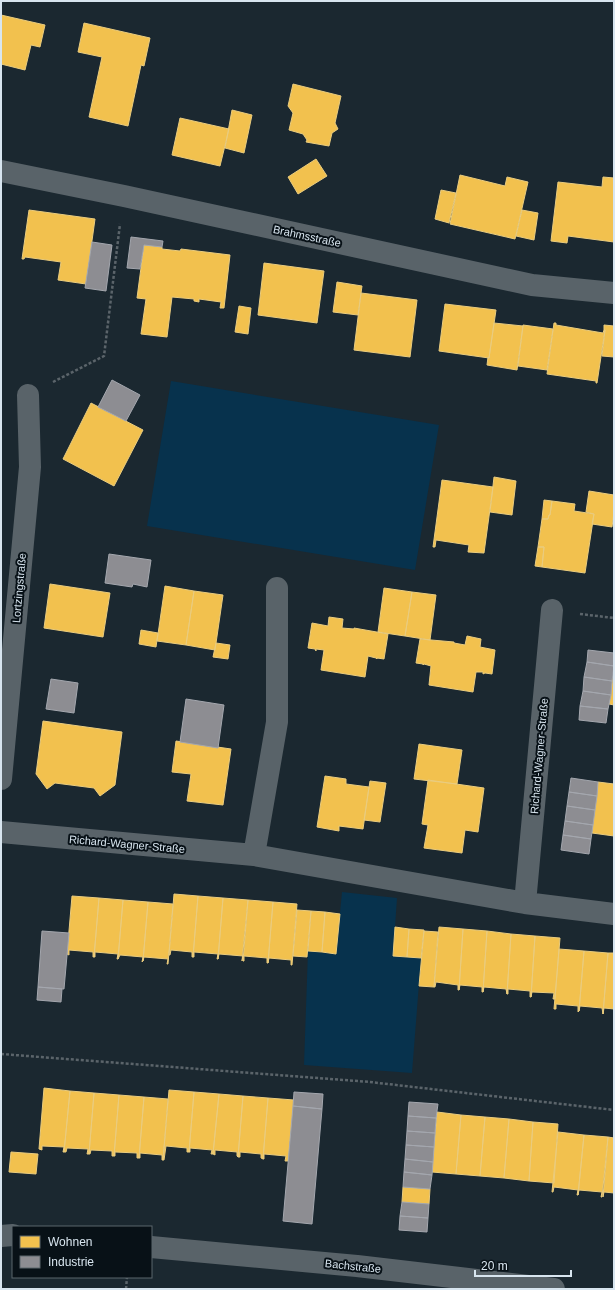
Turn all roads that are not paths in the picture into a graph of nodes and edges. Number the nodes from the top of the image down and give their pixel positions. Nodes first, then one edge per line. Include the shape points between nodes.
1 (1, 171) edge
2 (614, 293) edge
3 (28, 395) road end
4 (277, 588) dead end
5 (552, 610) road end
6 (1, 780) edge
7 (1, 832) edge
8 (254, 855) junction
9 (526, 903) junction
10 (614, 914) edge
11 (12, 1235) edge
12 (1, 1236) edge
13 (152, 1247) edge
14 (554, 1289) edge

1 - 2 street, Brahmsstraße via 532,285
3 - 6 street, Lortzingstraße via 30,467
4 - 8 street via 277,722
5 - 9 street, Richard-Wagner-Straße
7 - 8 street, Richard-Wagner-Straße
8 - 9 street, Richard-Wagner-Straße
9 - 10 street, Richard-Wagner-Straße
11 - 12 street
13 - 14 street, Bachstraße via 364,1267

